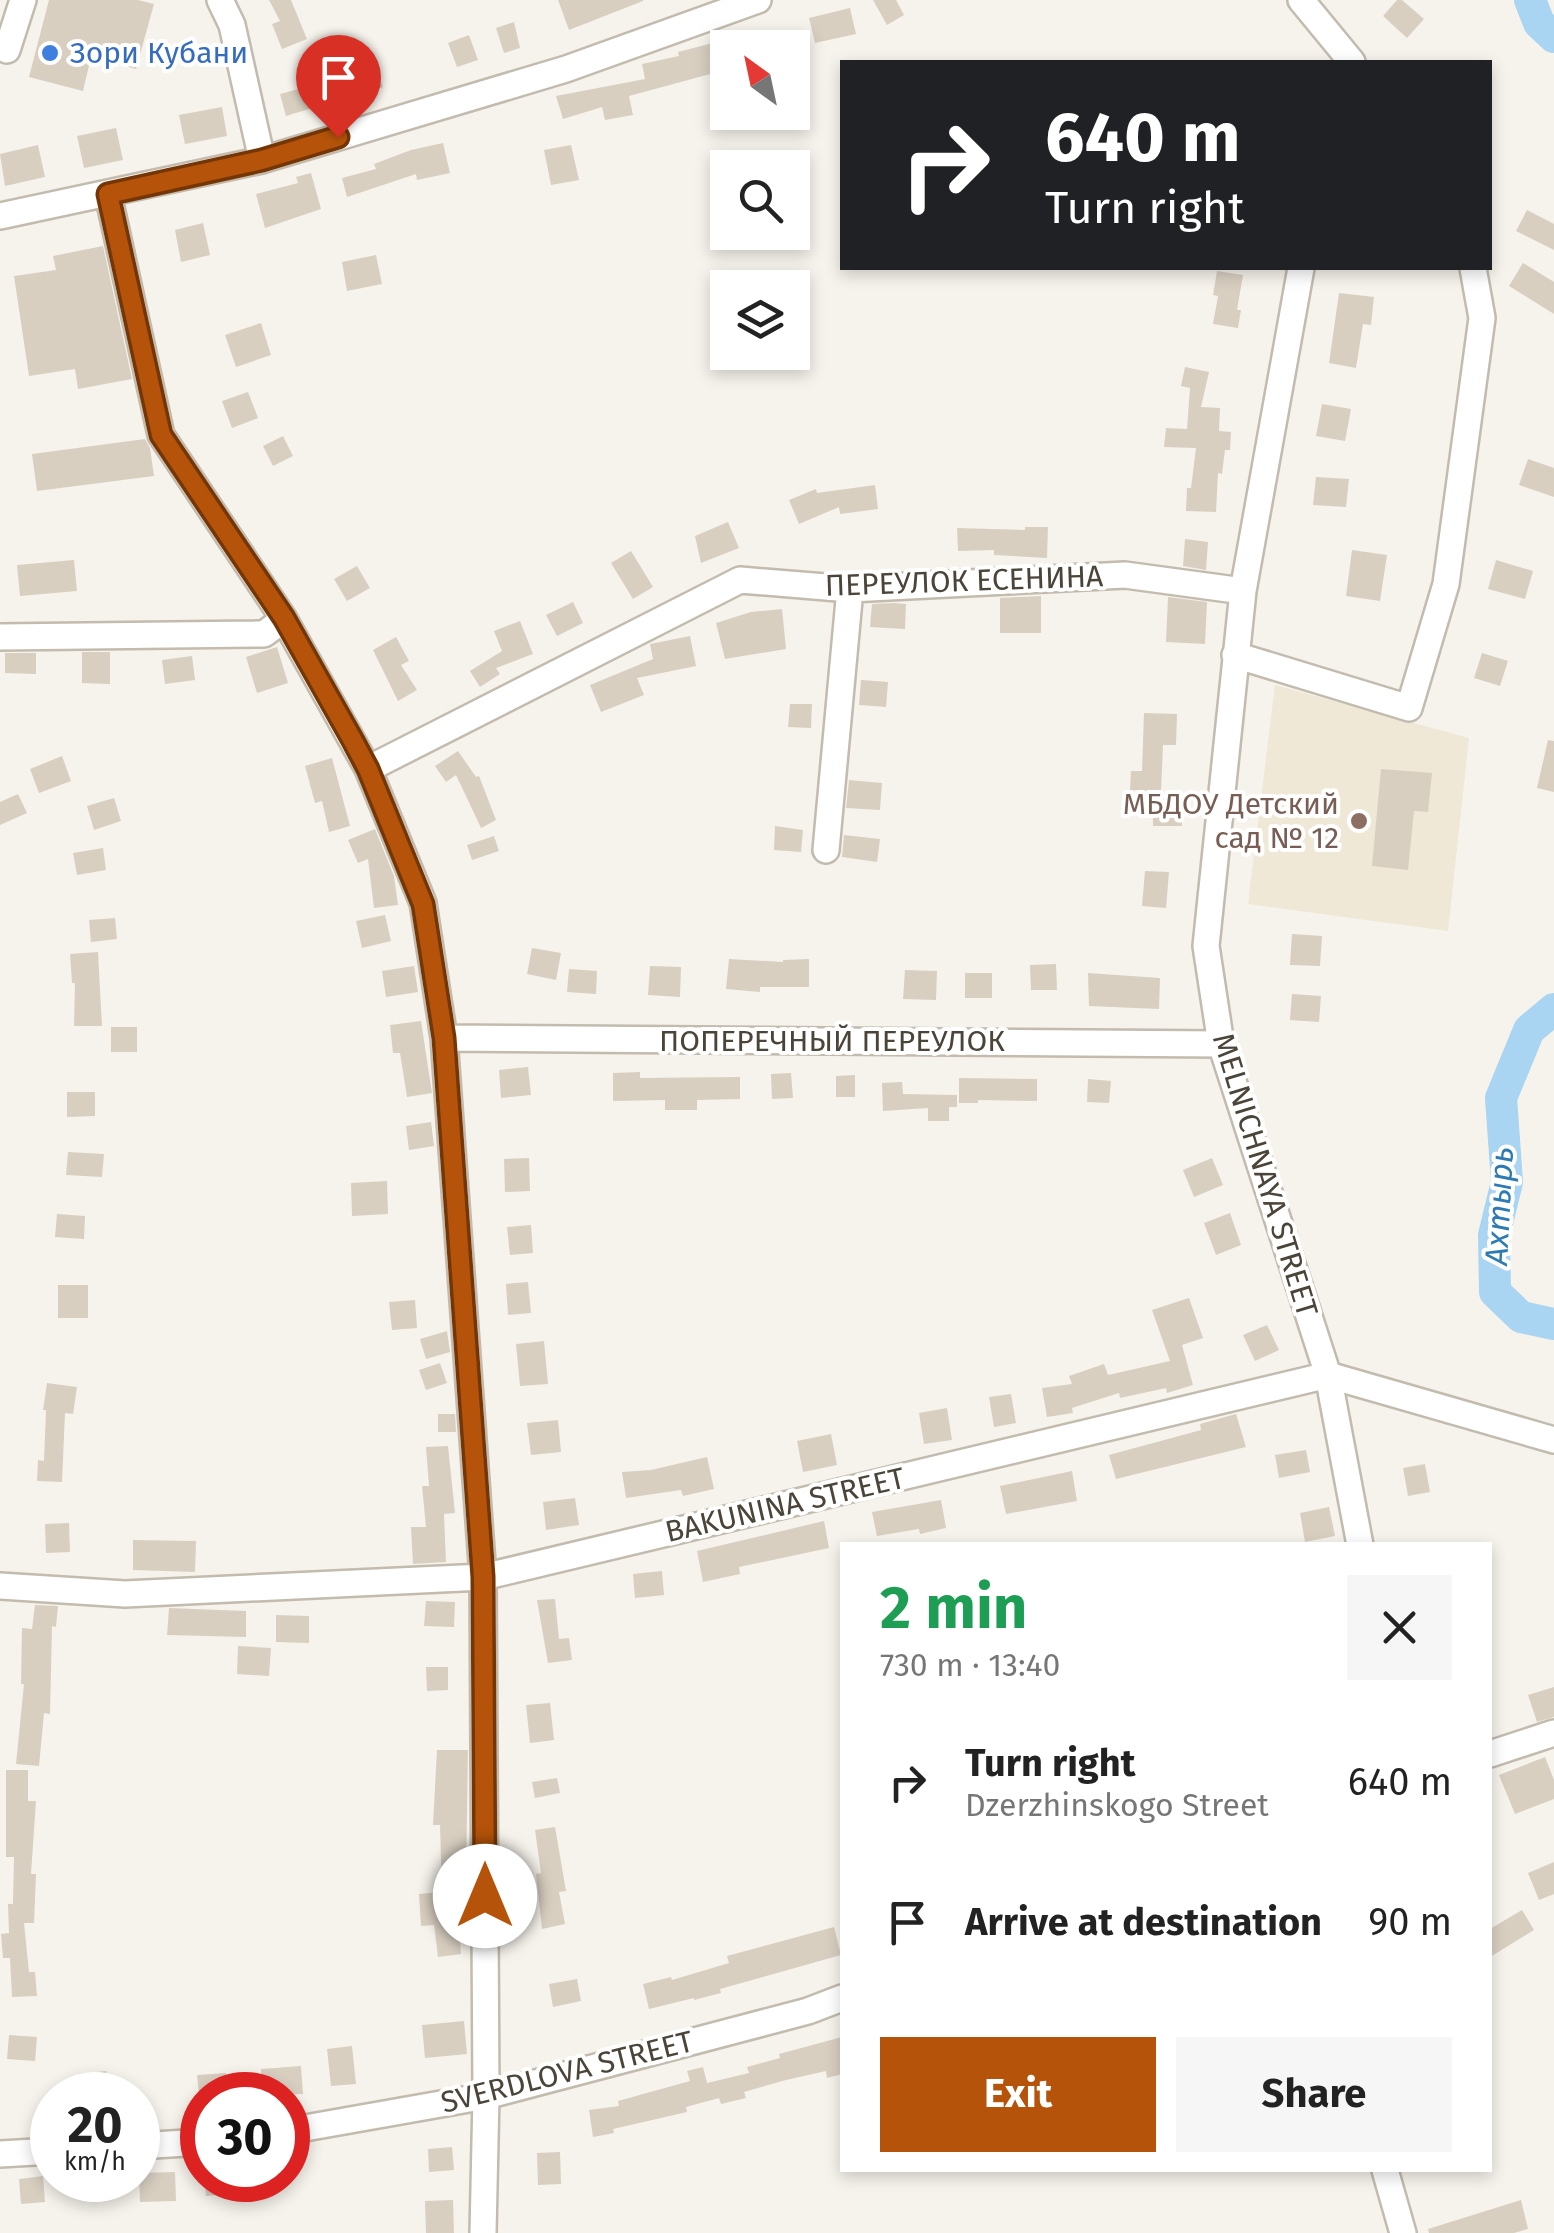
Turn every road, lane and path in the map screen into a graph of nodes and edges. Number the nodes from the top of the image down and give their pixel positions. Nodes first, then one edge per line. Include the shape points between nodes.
1 (23, 0) edge
2 (758, 0) edge
3 (1301, 0) edge
4 (223, 2) edge
5 (7, 50) dead end
6 (1343, 58) edge
7 (262, 160) junction
8 (108, 194) junction
9 (0, 216) edge
10 (1301, 270) edge
11 (1473, 270) edge
12 (850, 589) junction
13 (1243, 590) junction
14 (284, 618) junction
15 (0, 636) edge
16 (1234, 655) junction
17 (368, 769) junction
18 (826, 850) dead end
19 (444, 1038) junction
20 (1221, 1044) junction
21 (1328, 1374) junction
22 (1554, 1440) edge
23 (1359, 1542) edge
24 (483, 1577) junction
25 (0, 1586) edge
26 (1554, 1734) edge
27 (1492, 1753) edge
28 (840, 1999) edge
29 (486, 2096) junction
30 (310, 2127) edge
31 (30, 2152) edge
32 (0, 2154) edge
33 (1386, 2172) edge
34 (483, 2233) edge
35 (1403, 2233) edge

1 - 5 street
2 - 7 street via 566,69
3 - 6 street
4 - 7 street
7 - 8 street
8 - 9 street
8 - 14 street via 161,435
10 - 13 street, MELNICHNAYA STREET
11 - 16 street via 1482,318 1446,584 1409,708
12 - 13 street, ПЕРЕУЛОК ЕСЕНИНА via 1125,575
12 - 17 street, ПЕРЕУЛОК ЕСЕНИНА via 740,580
12 - 18 street
13 - 16 street, MELNICHNAYA STREET
14 - 15 street via 264,634
14 - 17 street
16 - 20 street, MELNICHNAYA STREET via 1206,946
17 - 19 street via 423,904
19 - 20 street, ПОПЕРЕЧНЫЙ ПЕРЕУЛОК
19 - 24 street
20 - 21 street, MELNICHNAYA STREET
21 - 22 street, BAKUNINA STREET
21 - 23 street, MELNICHNAYA STREET
21 - 24 street, BAKUNINA STREET
24 - 25 street, BAKUNINA STREET via 125,1594
24 - 29 street
26 - 27 street
28 - 29 street, SVERDLOVA STREET
29 - 30 street, SVERDLOVA STREET
29 - 34 street
31 - 32 street
33 - 35 street

